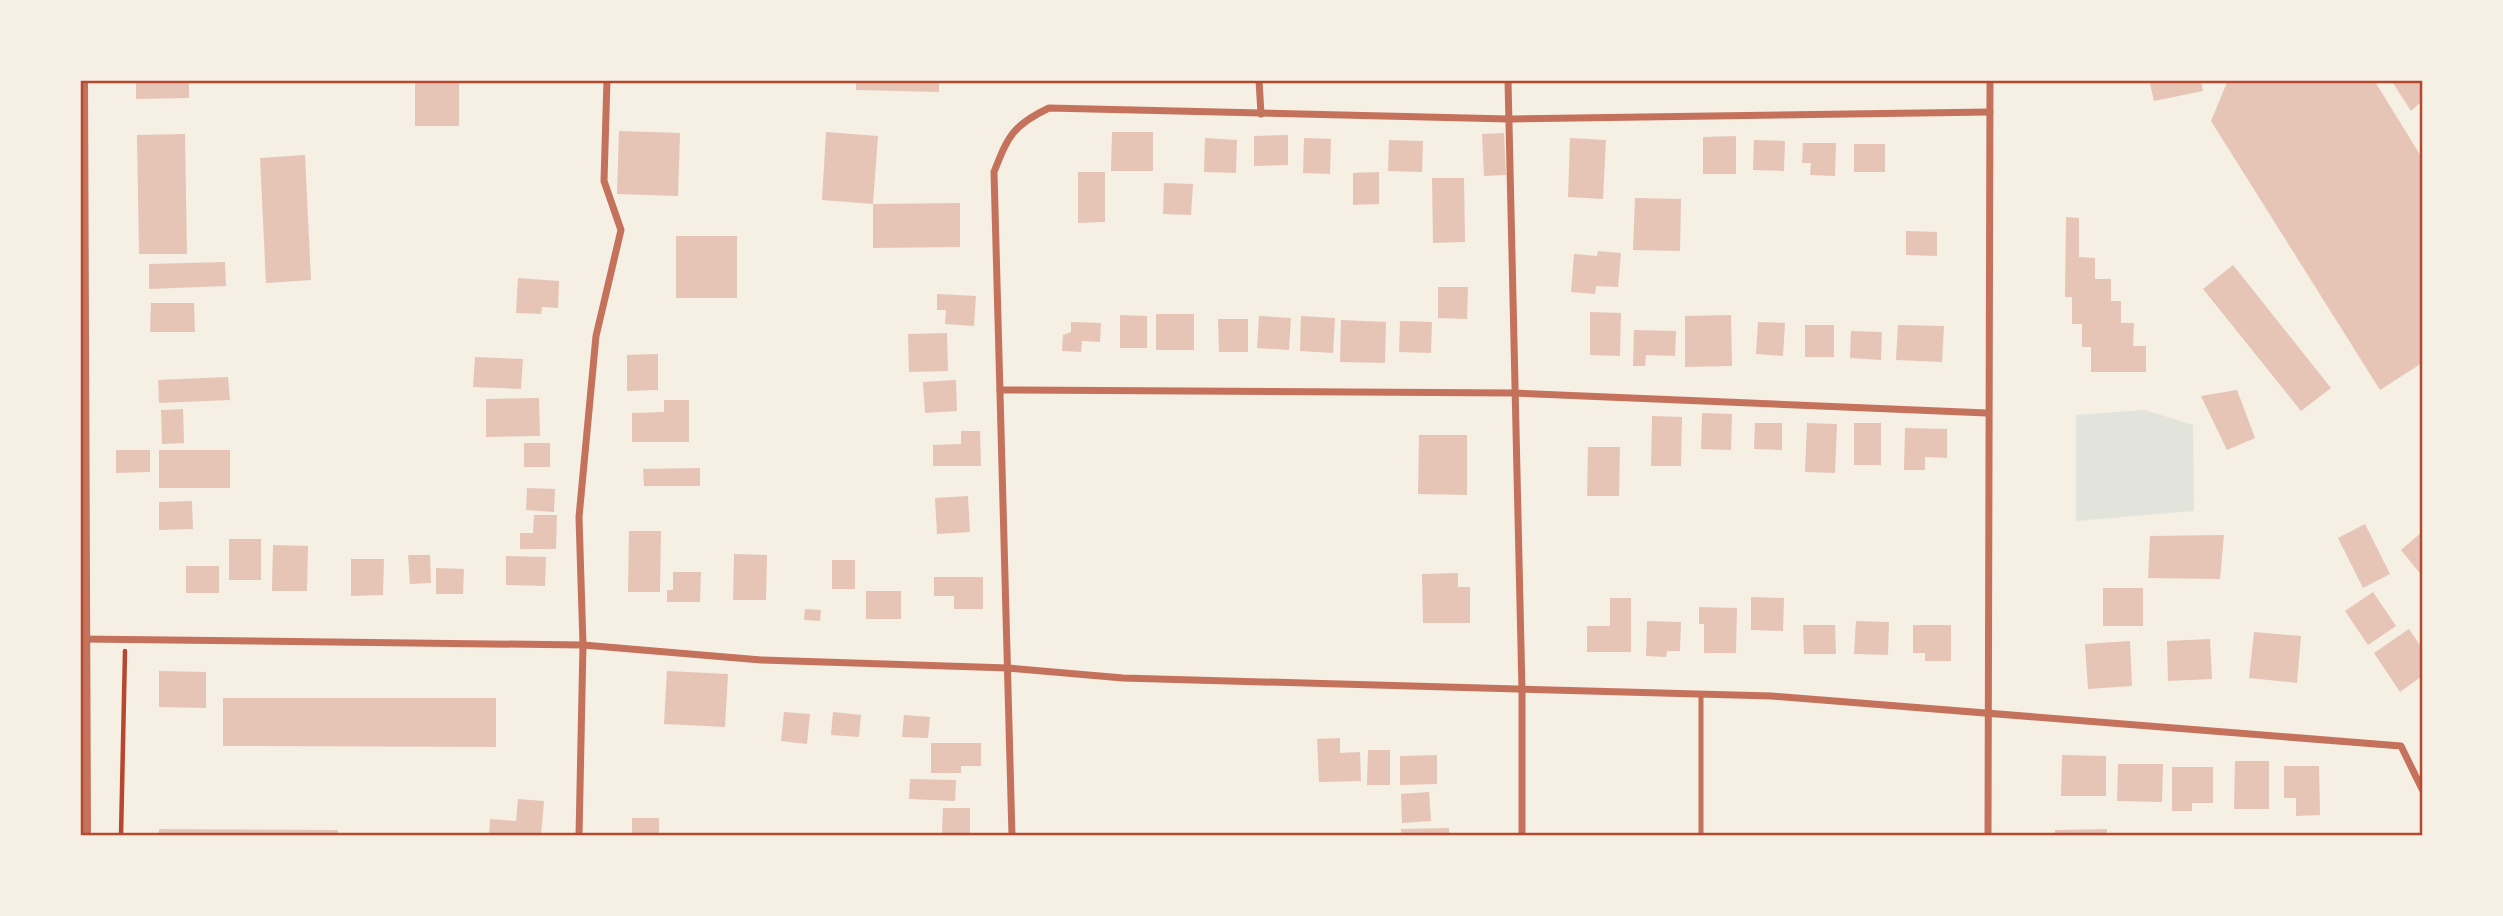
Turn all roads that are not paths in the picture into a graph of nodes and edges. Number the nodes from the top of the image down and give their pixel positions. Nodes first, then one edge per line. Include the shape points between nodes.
1 (82, 80) edge
2 (607, 80) edge
3 (1259, 80) edge
4 (1508, 80) edge
5 (1990, 80) edge
6 (1990, 112) junction
7 (1261, 114) junction
8 (1507, 120) junction
9 (1000, 390) junction
10 (1513, 393) junction
11 (1987, 413) junction
12 (82, 639) edge
13 (583, 645) junction
14 (1008, 668) junction
15 (1522, 691) junction
16 (1701, 695) junction
17 (1989, 711) junction
18 (2423, 789) edge
19 (85, 835) edge
20 (579, 835) edge
21 (1012, 835) edge
22 (1522, 835) edge
23 (1701, 835) edge
24 (1988, 835) edge

1 - 12 street
2 - 13 street via 604,181 621,230 596,336 579,517
3 - 7 street
4 - 8 street
5 - 6 street
6 - 8 street
6 - 11 street
7 - 8 street
7 - 9 street via 1049,108 1015,128 994,172
8 - 10 street
9 - 10 street
9 - 14 street
10 - 11 street
10 - 15 street
11 - 17 street
12 - 13 street
12 - 19 street
13 - 14 street via 761,660
13 - 20 street
14 - 15 street via 1123,678
14 - 21 street
15 - 16 street
15 - 22 street
16 - 17 street
16 - 23 lane
17 - 18 street via 2401,746
17 - 24 street

